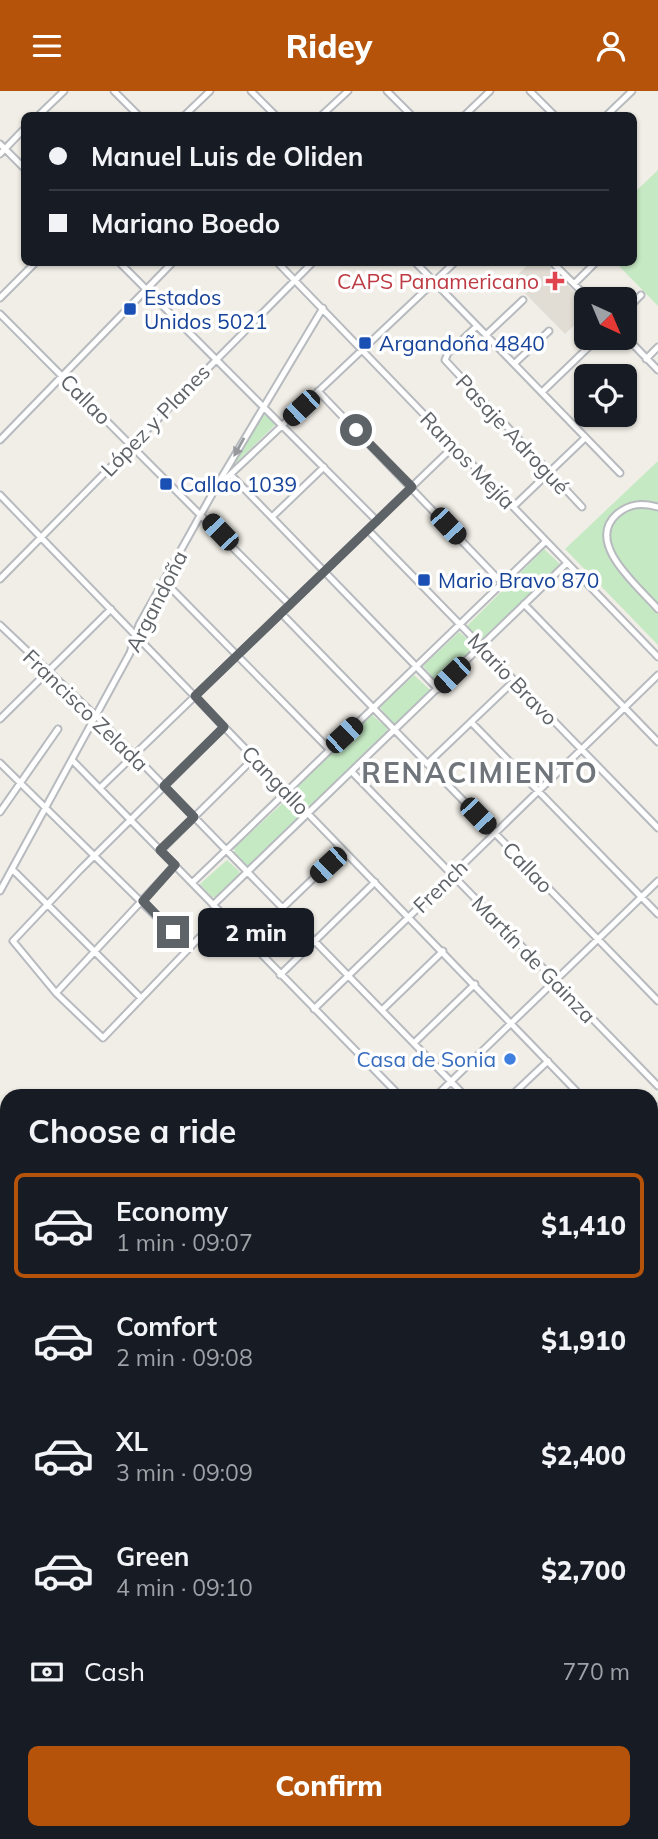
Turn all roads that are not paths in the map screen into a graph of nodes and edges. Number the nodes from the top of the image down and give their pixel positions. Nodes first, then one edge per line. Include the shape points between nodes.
1 (64, 91) edge
2 (114, 91) edge
3 (210, 91) edge
4 (251, 91) edge
5 (348, 91) edge
6 (387, 91) edge
7 (490, 91) edge
8 (530, 91) edge
9 (632, 91) edge
10 (42, 112) edge
11 (135, 112) edge
12 (188, 112) edge
13 (272, 112) edge
14 (325, 112) edge
15 (408, 112) edge
16 (468, 112) edge
17 (551, 112) edge
18 (610, 112) edge
19 (21, 132) edge
20 (2, 149) edge
21 (21, 165) edge
22 (32, 266) edge
23 (123, 266) edge
24 (169, 266) edge
25 (281, 266) edge
26 (309, 266) edge
27 (418, 266) edge
28 (451, 266) edge
29 (556, 266) edge
30 (592, 266) edge
31 (294, 279) junction
32 (434, 282) junction
33 (574, 283) junction
34 (578, 287) edge
35 (146, 289) junction
36 (641, 295) dead end
37 (0, 298) edge
38 (637, 299) edge
39 (523, 300) dead end
40 (323, 308) junction
41 (0, 314) edge
42 (477, 326) junction
43 (549, 331) dead end
44 (486, 335) junction
45 (658, 347) edge
46 (364, 349) junction
47 (637, 349) edge
48 (586, 350) edge
49 (217, 357) junction
50 (646, 359) junction
51 (514, 364) junction
52 (658, 370) edge
53 (63, 376) junction
54 (318, 391) junction
55 (542, 392) junction
56 (263, 404) junction
57 (283, 424) junction
58 (585, 438) junction
59 (0, 440) edge
60 (131, 444) junction
61 (454, 446) junction
62 (324, 467) junction
63 (548, 472) junction
64 (620, 473) dead end
65 (231, 475) junction
66 (412, 487) junction
67 (215, 489) junction
68 (0, 495) edge
69 (513, 507) junction
70 (582, 507) dead end
71 (658, 507) edge
72 (202, 514) junction
73 (272, 517) junction
74 (377, 521) junction
75 (368, 530) junction
76 (41, 537) junction
77 (546, 541) junction
78 (567, 563) junction
79 (324, 572) junction
80 (0, 579) edge
81 (164, 580) junction
82 (502, 583) junction
83 (290, 604) junction
84 (524, 604) junction
85 (658, 608) edge
86 (111, 609) junction
87 (281, 613) junction
88 (0, 625) edge
89 (459, 625) junction
90 (136, 635) junction
91 (482, 647) junction
92 (238, 654) junction
93 (658, 657) edge
94 (416, 667) junction
95 (47, 672) junction
96 (658, 675) edge
97 (514, 681) junction
98 (438, 689) junction
99 (195, 696) junction
100 (624, 708) junction
101 (372, 709) junction
102 (95, 718) junction
103 (0, 719) edge
104 (471, 722) junction
105 (224, 727) junction
106 (58, 729) dead end
107 (394, 731) junction
108 (658, 743) edge
109 (329, 749) junction
110 (582, 749) junction
111 (134, 755) junction
112 (254, 758) junction
113 (72, 760) junction
114 (0, 763) edge
115 (427, 764) junction
116 (352, 772) junction
117 (21, 783) junction
118 (164, 786) junction
119 (100, 788) junction
120 (286, 791) junction
121 (539, 791) junction
122 (45, 807) junction
123 (0, 812) edge
124 (309, 814) junction
125 (194, 817) junction
126 (131, 819) junction
127 (658, 828) edge
128 (495, 833) junction
129 (160, 850) junction
130 (225, 850) junction
131 (344, 850) junction
132 (95, 854) junction
133 (175, 865) junction
134 (12, 869) junction
135 (247, 873) junction
136 (452, 874) junction
137 (658, 881) edge
138 (375, 882) junction
139 (192, 883) junction
140 (0, 891) edge
141 (642, 897) junction
142 (143, 901) junction
143 (48, 905) junction
144 (213, 905) junction
145 (282, 908) junction
146 (222, 913) junction
147 (658, 914) edge
148 (409, 916) junction
149 (598, 939) junction
150 (248, 941) junction
151 (314, 941) junction
152 (188, 948) junction
153 (443, 951) junction
154 (95, 953) junction
155 (281, 975) junction
156 (348, 976) junction
157 (555, 981) junction
158 (475, 984) junction
159 (56, 993) junction
160 (141, 998) junction
161 (658, 1002) edge
162 (314, 1009) junction
163 (382, 1010) junction
164 (512, 1023) junction
165 (414, 1042) junction
166 (548, 1061) junction
167 (452, 1082) junction
168 (658, 1086) edge
169 (392, 1089) edge
170 (444, 1089) edge
171 (458, 1089) edge
172 (518, 1089) edge
173 (574, 1089) edge

1 - 10 street
2 - 11 street
3 - 12 street
4 - 13 street
5 - 14 street
6 - 15 street
7 - 16 street
8 - 17 street
9 - 18 street
19 - 20 street
20 - 21 street
22 - 37 street
23 - 35 street
24 - 35 street
25 - 31 street, Ramos Mejía
26 - 31 street, López y Planes
27 - 32 street
28 - 32 street, Argandoña
29 - 33 street
30 - 33 street
31 - 40 street, Ramos Mejía
31 - 49 street, López y Planes
32 - 42 street
32 - 46 street, Argandoña
33 - 34 street
35 - 49 street
35 - 53 street
36 - 38 street
39 - 44 street
40 - 46 street, Ramos Mejía
40 - 56 street
41 - 53 street, Callao
42 - 44 street
42 - 63 street, Pasaje Adrogué via 445,360
43 - 51 street
44 - 51 street
45 - 50 street
46 - 54 street, Argandoña
46 - 61 street, Ramos Mejía
47 - 50 street
48 - 55 street
49 - 56 street
49 - 60 street, López y Planes
50 - 52 street
51 - 55 street
53 - 59 street
53 - 60 street, Callao
54 - 57 street, Argandoña
54 - 66 street
55 - 58 street
56 - 57 street
56 -> 67 street
57 - 62 street
57 - 65 street, Argandoña
58 - 63 street
58 - 64 street
60 - 72 street, Callao
60 - 76 street, López y Planes
61 - 66 street
61 - 69 street, Ramos Mejía
62 - 73 street
62 - 74 street
63 - 69 street
63 - 70 street, Pasaje Adrogué
65 - 67 street, Argandoña
65 - 73 street
66 - 74 street
66 - 82 street
67 - 72 street, Argandoña
68 - 76 street, Cangallo
69 - 77 street, Ramos Mejía
71 - 85 street via 639,504 624,509 610,521 606,535 609,551
72 - 81 street, Argandoña
72 - 83 street, Callao
73 - 79 street
74 - 75 street
75 - 79 street
75 - 89 street, Mario Bravo
76 - 80 street, López y Planes
76 - 86 street, Cangallo
77 - 78 street, Ramos Mejía
77 - 82 street
78 - 84 street
78 - 93 street, Ramos Mejía
79 - 83 street
79 - 94 street
81 - 90 street, Argandoña
81 - 92 street
82 - 89 street
83 - 87 street
84 - 91 street
84 - 100 street
86 - 90 street, Cangallo
86 - 95 street, Argandoña
87 - 92 street
87 - 101 street, Callao
88 - 95 street, Francisco Zelada
89 - 91 street, Mario Bravo
89 - 94 street
90 - 99 street, Cangallo
90 - 102 street, Argandoña
91 - 97 street, Mario Bravo
91 - 98 street
92 - 99 street
92 - 109 street
94 - 98 street
94 - 101 street
95 - 102 street, Francisco Zelada
95 - 103 street, Argandoña
96 - 100 street, French
97 - 104 street
97 - 110 street, Mario Bravo
98 - 107 street
99 - 105 street, Cangallo
99 - 111 street
100 - 108 street
100 - 110 street, French
101 - 107 street, Callao
101 - 109 street
102 - 111 street, Francisco Zelada
102 - 113 street, Argandoña
104 - 115 street
104 - 121 street
105 - 112 street, Cangallo
105 - 118 street
106 - 117 street
107 - 115 street, Callao
107 - 116 street
109 - 120 street
110 - 121 street, French
110 - 127 street, Mario Bravo
111 - 118 street, Francisco Zelada
111 - 119 street
112 - 120 street, Cangallo
112 - 125 street
113 - 119 street
113 - 122 street, Argandoña
114 - 117 street
115 - 128 street, Callao
116 - 124 street
116 - 136 street, Martín de Gainza
117 - 122 street
117 - 123 street
118 - 125 street, Francisco Zelada
118 - 126 street
119 - 126 street
120 - 124 street, Cangallo
120 - 130 street
121 - 128 street, French
121 - 141 street
122 - 132 street
122 - 134 street, Argandoña
124 - 131 street, Cangallo
124 - 135 street
125 - 129 street
125 - 130 street, Francisco Zelada
126 - 129 street
126 - 132 street
128 - 136 street, French
128 - 149 street, Callao
129 - 133 street
130 - 135 street, Francisco Zelada
130 - 139 street
131 - 138 street, Cangallo
131 - 145 street
132 - 142 street
132 - 143 street
133 - 139 street
133 - 142 street
134 - 140 street, Argandoña
134 - 143 street
135 - 144 street
135 - 145 street, Francisco Zelada
136 - 148 street, French
136 - 157 street, Martín de Gainza
137 - 141 street
138 - 148 street, Cangallo
138 - 151 street
139 - 144 street
141 - 147 street
141 - 149 street
142 - 152 street
142 - 154 street
143 - 154 street
143 - 159 street via 13,941
144 - 146 street
145 - 150 street
145 - 151 street, Francisco Zelada
146 - 150 street
146 - 152 street
148 - 153 street, Cangallo
148 - 156 street, French
149 - 157 street
149 - 161 street, Callao
150 - 155 street
151 - 155 street
151 - 156 street, Francisco Zelada
152 - 160 street
153 - 158 street, Cangallo
153 - 163 street
154 - 159 street
154 - 160 street
155 - 162 street
156 - 162 street, French
156 - 163 street, Francisco Zelada
157 - 164 street
157 - 168 street, Martín de Gainza
158 - 164 street, Cangallo
158 - 165 street
159 - 160 street via 103,1038
162 - 169 street
163 - 165 street, Francisco Zelada
164 - 166 street, Cangallo
164 - 167 street
165 - 167 street, Francisco Zelada
166 - 172 street
166 - 173 street, Cangallo
167 - 170 street
167 - 171 street, Francisco Zelada

